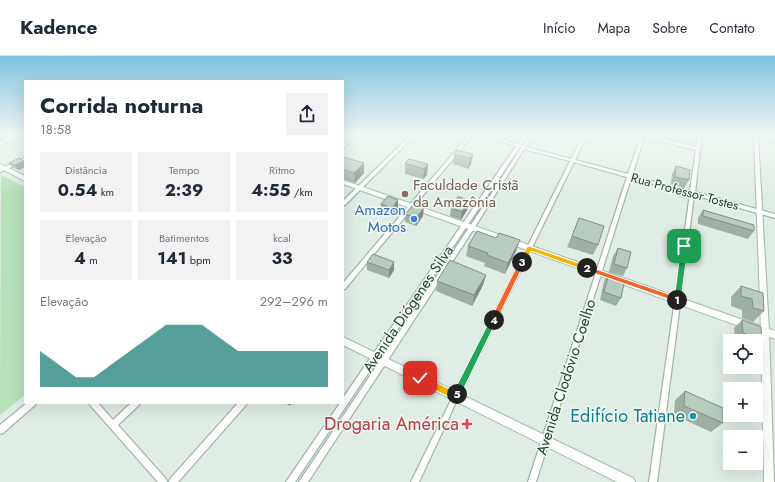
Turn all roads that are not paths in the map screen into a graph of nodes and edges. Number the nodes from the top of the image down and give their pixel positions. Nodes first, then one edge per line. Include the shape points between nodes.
1 (393, 155) edge
2 (454, 155) edge
3 (514, 155) edge
4 (516, 155) edge
5 (549, 155) edge
6 (575, 155) edge
7 (637, 155) edge
8 (697, 155) edge
9 (756, 155) edge
10 (24, 159) edge
11 (572, 161) junction
12 (2, 169) edge
13 (630, 176) junction
14 (24, 179) edge
15 (494, 180) junction
16 (344, 182) edge
17 (501, 182) junction
18 (359, 188) junction
19 (692, 193) junction
20 (344, 203) edge
21 (411, 207) junction
22 (760, 211) junction
23 (775, 216) edge
24 (468, 227) junction
25 (529, 248) junction
26 (600, 273) junction
27 (428, 280) junction
28 (435, 283) junction
29 (344, 287) edge
30 (677, 300) junction
31 (765, 331) junction
32 (775, 335) edge
33 (344, 341) edge
34 (380, 359) junction
35 (456, 396) junction
36 (31, 404) edge
37 (94, 404) edge
38 (135, 404) edge
39 (242, 404) edge
40 (332, 420) junction
41 (113, 425) junction
42 (341, 425) junction
43 (0, 430) edge
44 (546, 441) junction
45 (163, 482) edge
46 (173, 482) edge
47 (290, 482) edge
48 (303, 482) edge
49 (415, 482) edge
50 (532, 482) edge
51 (629, 482) edge
52 (653, 482) edge
53 (770, 482) edge

1 - 18 street
2 - 21 street
3 - 15 street, Avenida Diógenes Silva
4 - 17 street, Avenida Diógenes Silva
5 - 11 street, Rua Professor Tostes
6 - 11 street
7 - 13 street, Avenida Clodóvio Coelho
8 - 19 street
9 - 22 street
10 - 12 street
11 - 13 street, Rua Professor Tostes
11 - 25 street
12 - 14 main road
13 - 19 street, Rua Professor Tostes
13 - 26 street, Avenida Clodóvio Coelho
15 - 17 street
15 - 24 street, Avenida Diógenes Silva
16 - 18 main road
17 - 24 street, Avenida Diógenes Silva
18 - 20 street
18 - 21 main road
19 - 22 street, Rua Professor Tostes
19 - 30 street
21 - 24 main road
21 - 29 street
22 - 23 street, Rua Professor Tostes
22 - 31 street
24 - 25 main road
24 - 27 street, Avenida Diógenes Silva
24 - 28 street, Avenida Diógenes Silva
25 - 26 main road
25 - 35 street
26 - 30 main road
26 - 44 street, Avenida Clodóvio Coelho
27 - 28 street
27 - 34 street, Avenida Diógenes Silva
28 - 34 street, Avenida Diógenes Silva
30 - 31 main road
30 - 52 street
31 - 32 main road
31 - 53 street
33 - 34 main road
34 - 35 main road
34 - 40 street, Avenida Diógenes Silva
34 - 42 street, Avenida Diógenes Silva
35 - 44 main road
35 - 49 street
36 - 43 street
37 - 41 street
38 - 41 street
39 - 46 street
40 - 42 street
40 - 47 street, Avenida Diógenes Silva
41 - 45 street
42 - 48 street, Avenida Diógenes Silva
44 - 50 street, Avenida Clodóvio Coelho
44 - 51 main road

